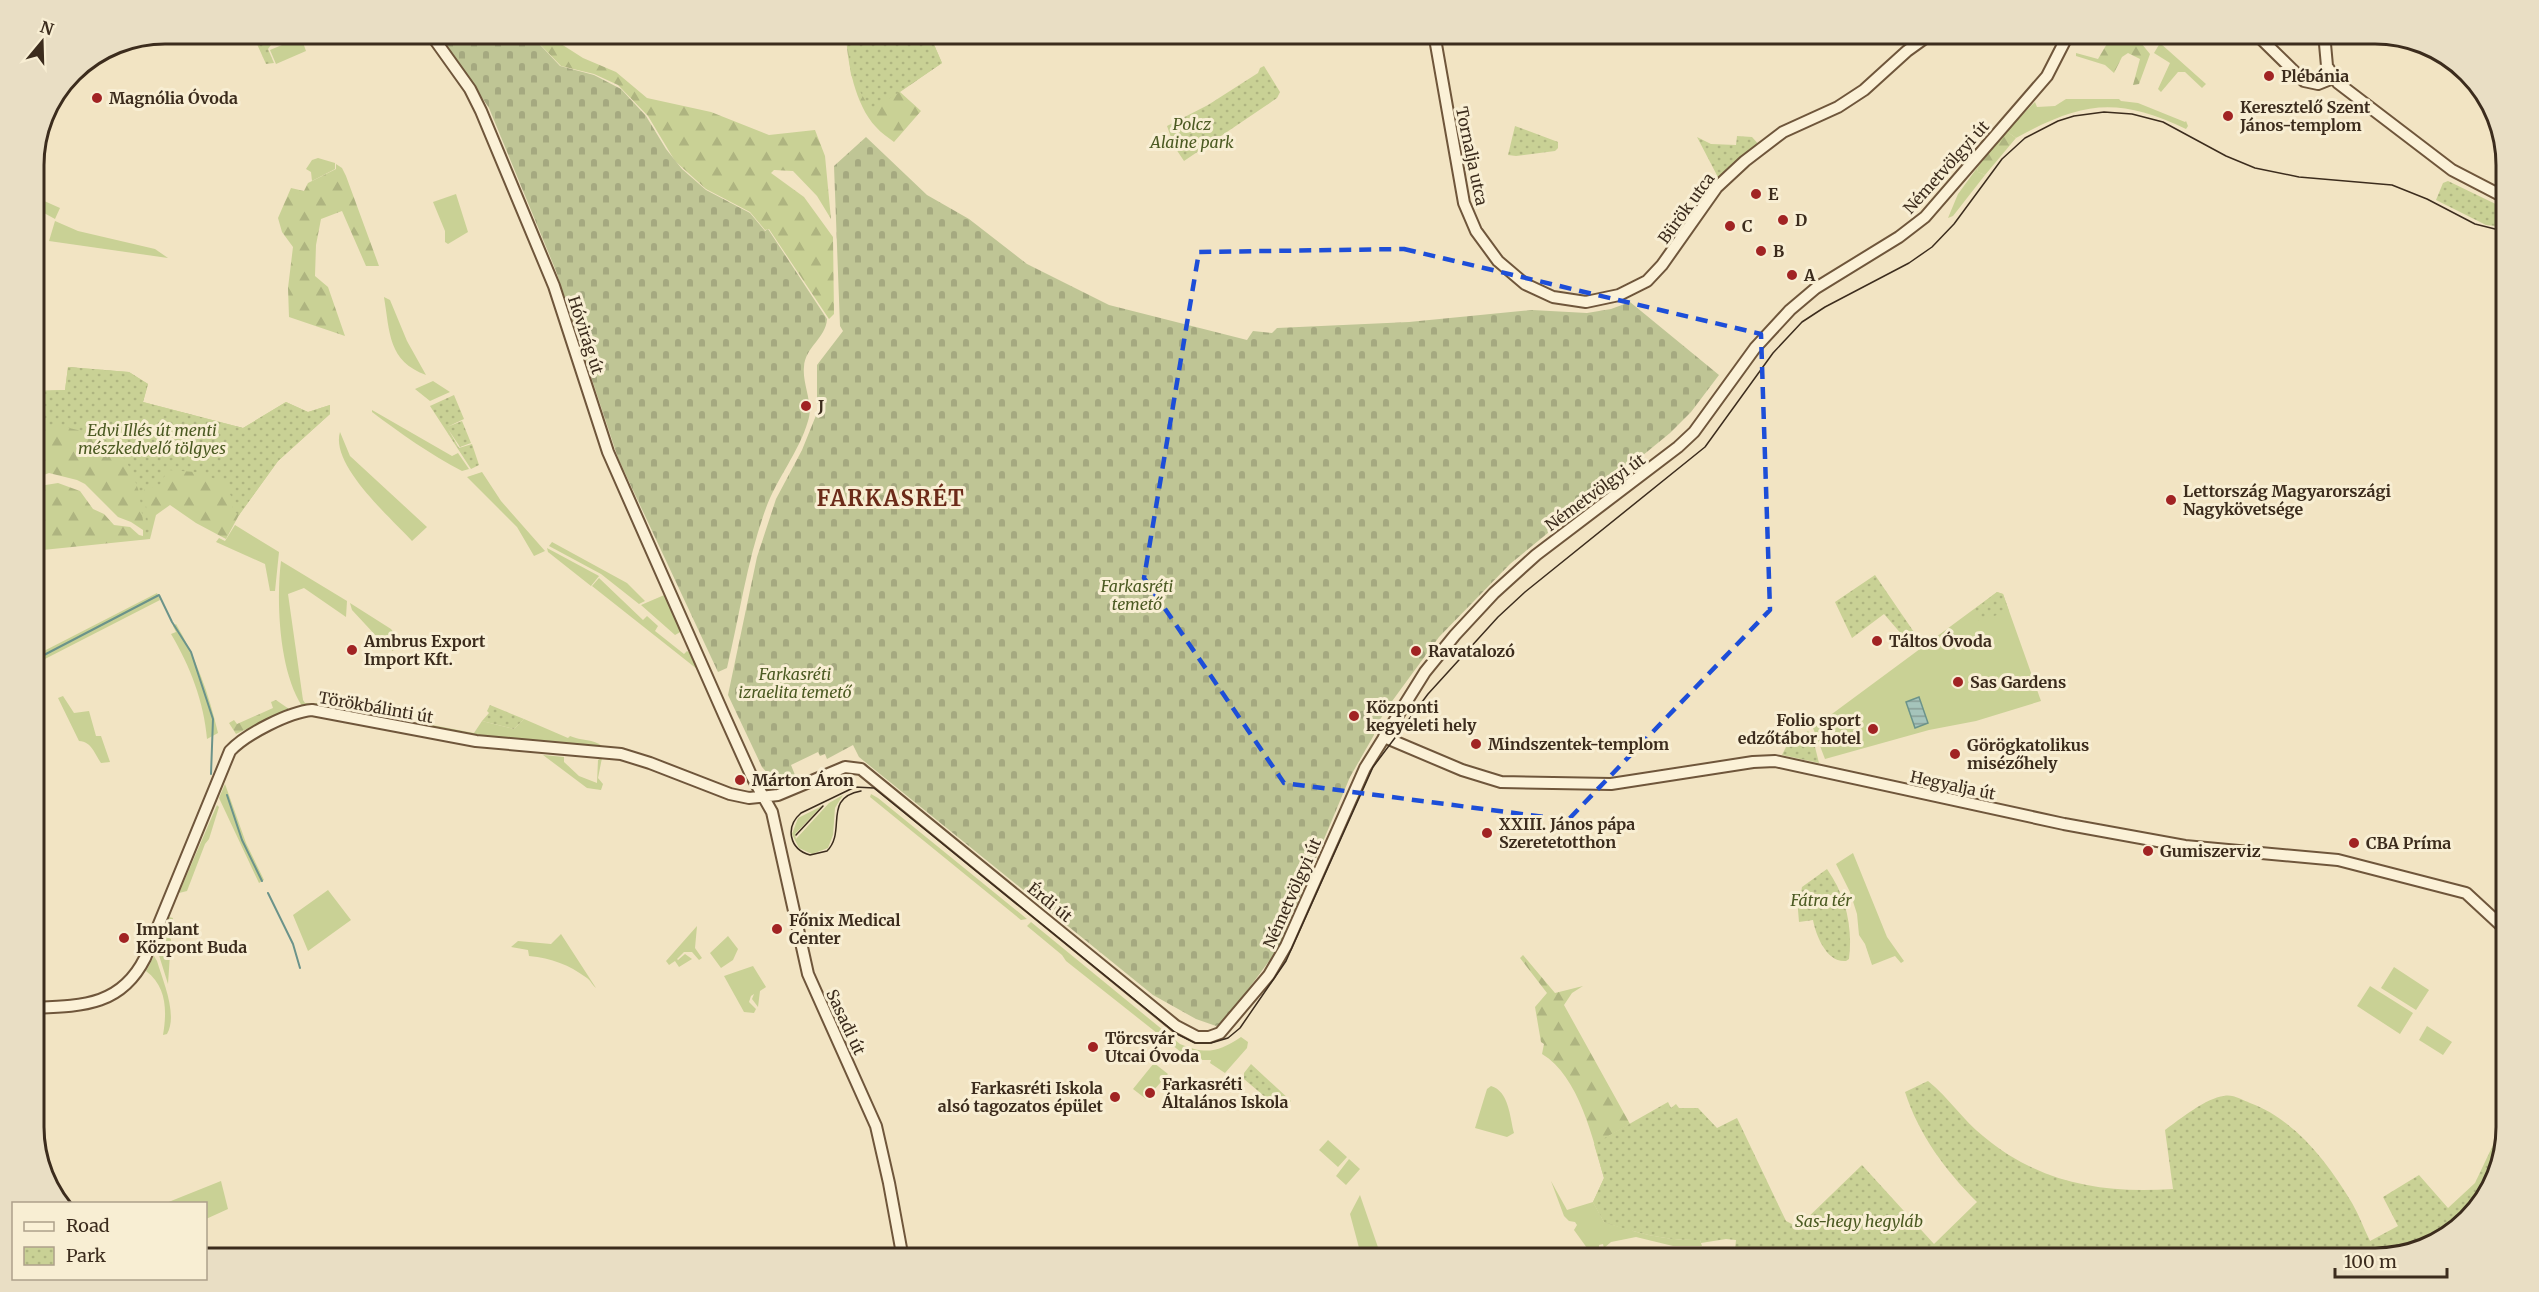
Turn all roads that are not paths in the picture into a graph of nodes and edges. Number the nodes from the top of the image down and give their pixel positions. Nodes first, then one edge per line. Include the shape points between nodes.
1 (438, 44) edge
2 (1436, 44) edge
3 (1917, 44) edge
4 (2063, 44) edge
5 (2266, 44) edge
6 (2325, 44) edge
7 (2333, 78) junction
8 (2495, 192) edge
9 (1540, 292) joint
10 (1384, 737) junction
11 (765, 798) junction
12 (2496, 921) edge
13 (44, 1007) edge
14 (1215, 1036) joint
15 (901, 1248) edge

1 - 11 street, Hóvirág út via 470,88 481,111 554,286 605,444
2 - 9 street, Tornalja utca via 1467,213 1498,261
3 - 9 street, Bürök utca via 1853,97 1761,147 1721,183 1662,265 1637,287 1586,302
4 - 10 street, Németvölgyi út via 2047,76 1924,217 1822,284 1790,310 1771,328 1694,432 1536,555 1494,593 1425,672
5 - 7 street via 2304,81 2318,84
6 - 7 street via 2327,66
7 - 8 street via 2452,170
10 - 12 street, Hegyalja út via 1502,782 1611,784 1775,761 2185,846 2338,860 2466,893
10 - 14 street, Németvölgyi út via 1356,784 1279,961 1236,1017
11 - 13 street, Törökbálinti út via 730,794 621,754 476,741 333,712 299,712 241,741 230,751 145,958 132,979 114,995 95,1002
11 - 14 street, Érdi út via 845,767 861,769 1176,1026 1192,1035
11 - 15 street, Sasadi út via 772,812 808,974 878,1135

